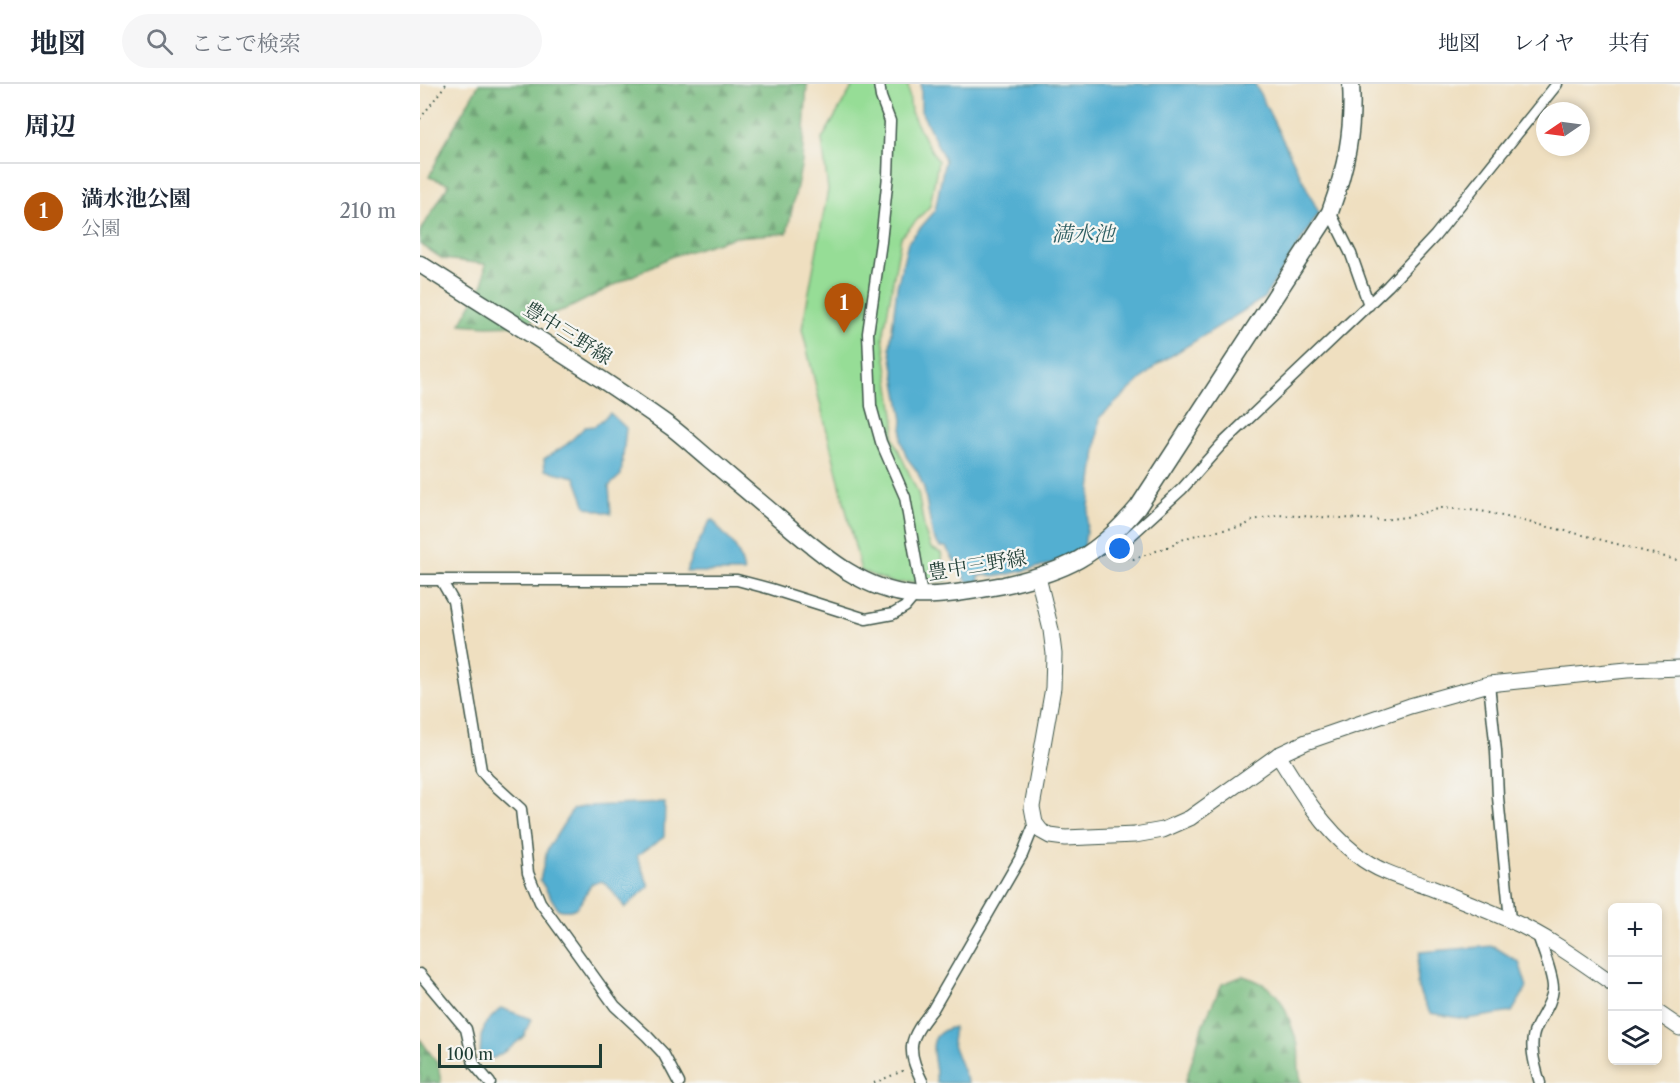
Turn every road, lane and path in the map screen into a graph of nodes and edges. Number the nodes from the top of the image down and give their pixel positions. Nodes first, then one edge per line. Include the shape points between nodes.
1 (446, 84) edge
2 (879, 84) edge
3 (1351, 84) edge
4 (1557, 84) edge
5 (420, 119) edge
6 (1330, 212) junction
7 (420, 264) edge
8 (1369, 305) junction
9 (1101, 546) junction
10 (1121, 557) dead end
11 (1680, 561) edge
12 (1038, 577) junction
13 (420, 580) edge
14 (441, 580) junction
15 (918, 595) junction
16 (1680, 668) edge
17 (1489, 684) junction
18 (1278, 755) junction
19 (1035, 823) junction
20 (1510, 920) junction
21 (1538, 935) junction
22 (420, 974) edge
23 (1608, 980) edge
24 (1662, 1016) edge
25 (1680, 1028) edge
26 (914, 1067) junction
27 (490, 1083) edge
28 (679, 1083) edge
29 (874, 1083) edge
30 (923, 1083) edge
31 (1540, 1083) edge

1 - 5 path
2 - 15 street via 890,122 888,176 868,333 871,406 881,442 905,497
3 - 6 main road, 豊中三野線 via 1349,144
4 - 8 street via 1435,236
6 - 8 street via 1351,254
6 - 9 main road, 豊中三野線 via 1138,507
7 - 15 main road, 豊中三野線 via 673,429 835,564 875,585
8 - 9 street via 1127,539
9 - 12 main road, 豊中三野線 via 1084,558
10 - 11 path via 1134,559 1192,536 1277,515 1383,520 1442,508 1480,511
12 - 15 main road, 豊中三野線 via 957,593
12 - 19 street via 1054,654 1053,688 1032,807
13 - 14 street
14 - 15 street via 737,580 866,619 892,614
14 - 28 street via 453,601 482,770 521,809 528,873 540,902 615,1006 663,1053
16 - 17 street
17 - 18 street via 1410,706
17 - 20 street
18 - 19 street via 1190,818 1163,830 1135,836 1065,838 1050,836
18 - 20 street via 1332,832 1358,856 1389,874
19 - 26 street via 1016,865 920,1025 910,1054
20 - 21 street
21 - 23 street
21 - 31 street via 1554,987 1532,1044
22 - 27 street via 466,1029 474,1064
24 - 25 street
26 - 29 path
26 - 30 street

